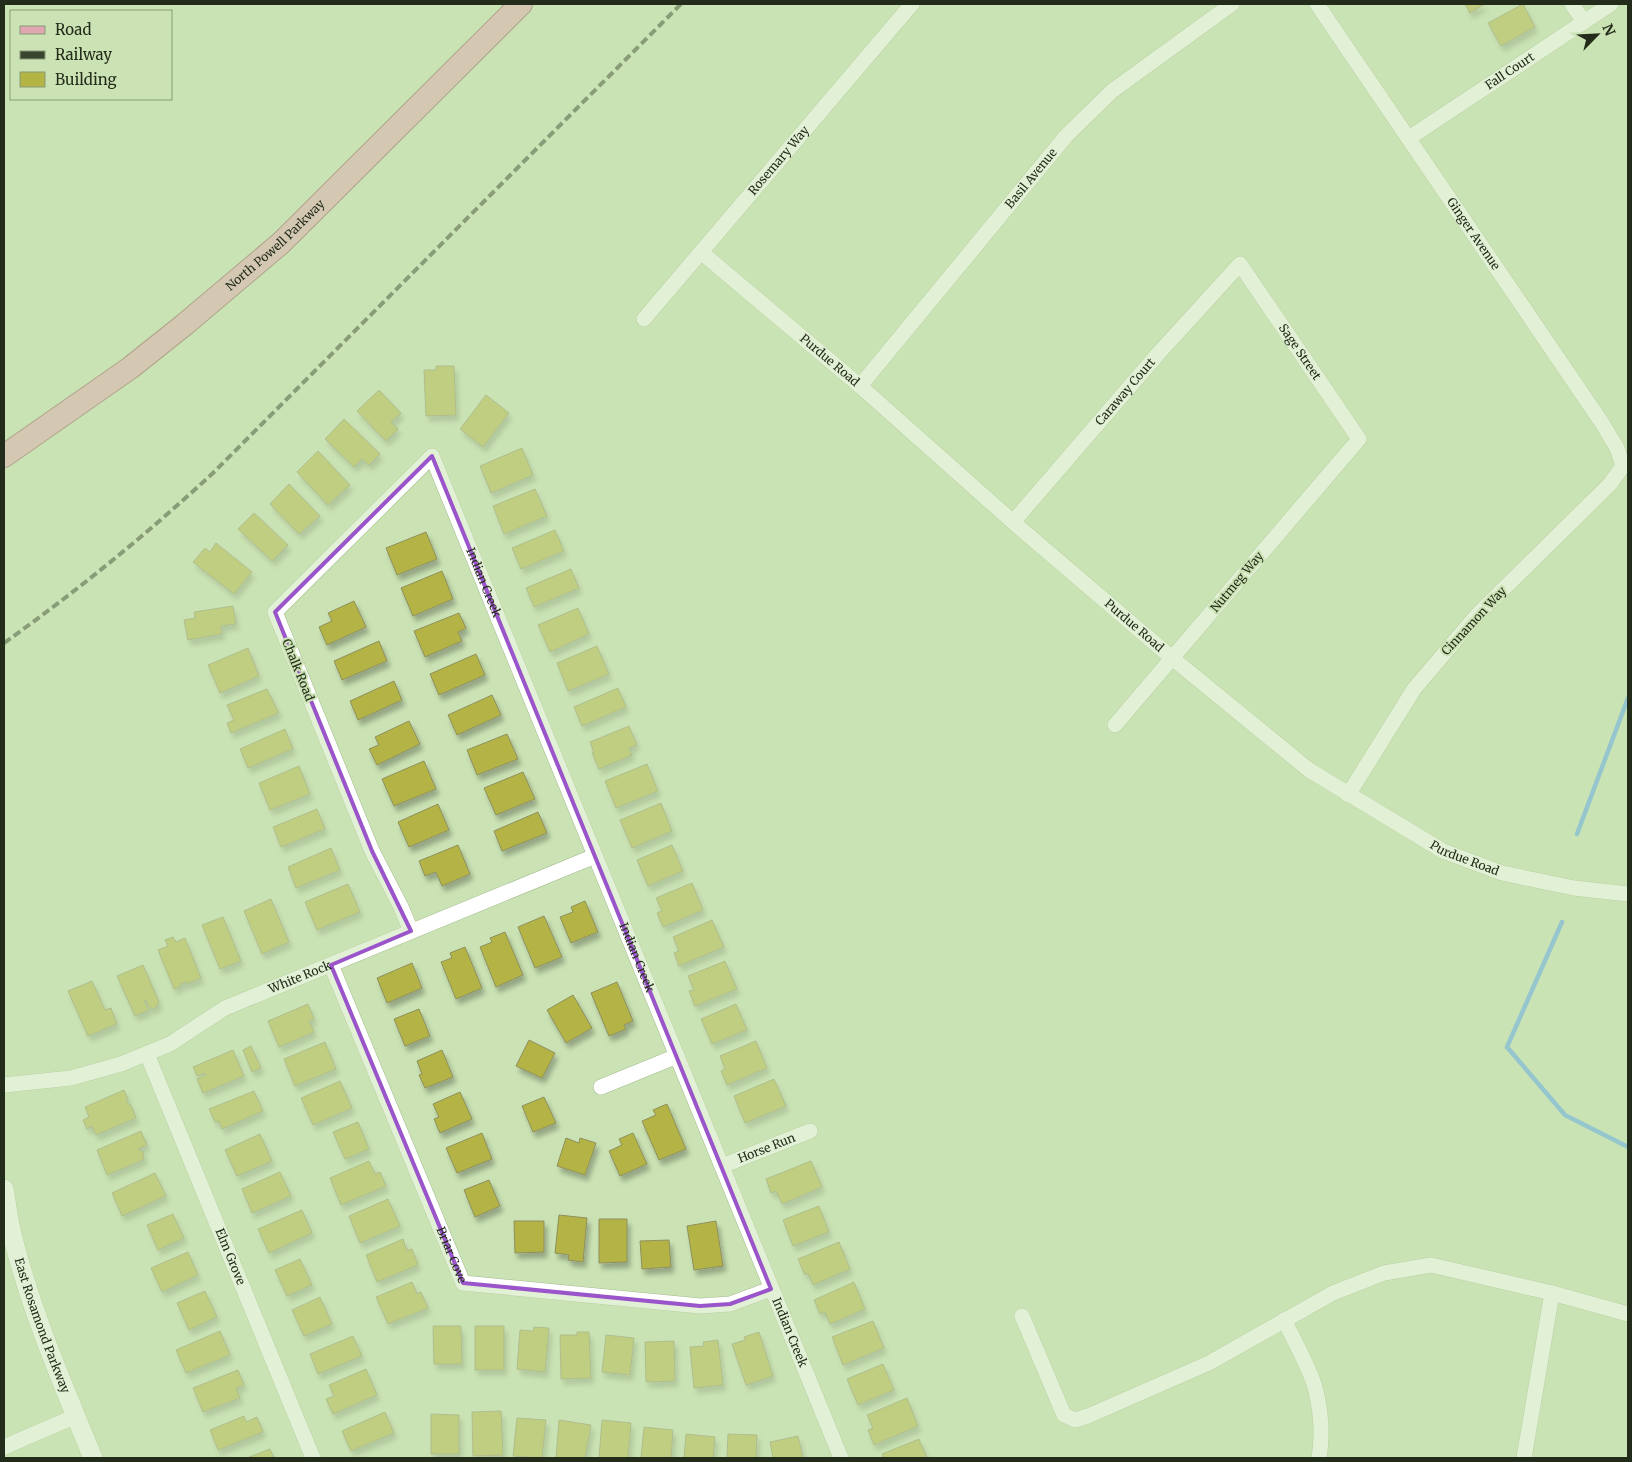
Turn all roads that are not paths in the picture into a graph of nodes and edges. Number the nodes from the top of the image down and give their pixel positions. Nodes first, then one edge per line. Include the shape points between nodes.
1 (521, 4) edge
2 (912, 4) edge
3 (1232, 4) edge
4 (1316, 4) edge
5 (1572, 4) edge
6 (1611, 4) edge
7 (1584, 22) junction
8 (1409, 138) junction
9 (701, 252) junction
10 (1240, 264) joint
11 (644, 319) dead end
12 (860, 386) junction
13 (1359, 439) joint
14 (4, 456) edge
15 (432, 456) joint
16 (1622, 466) joint
17 (1013, 522) junction
18 (1172, 658) junction
19 (1115, 725) dead end
20 (1348, 795) junction
21 (595, 856) junction
22 (1628, 894) edge
23 (411, 931) junction
24 (331, 965) junction
25 (147, 1054) junction
26 (677, 1056) junction
27 (4, 1085) edge
28 (601, 1087) dead end
29 (810, 1131) dead end
30 (722, 1166) junction
31 (4, 1189) edge
32 (771, 1289) junction
33 (1552, 1293) junction
34 (1628, 1314) edge
35 (1022, 1316) dead end
36 (1284, 1320) junction
37 (76, 1416) junction
38 (4, 1447) edge
39 (92, 1458) edge
40 (313, 1458) edge
41 (841, 1458) edge
42 (1319, 1458) edge
43 (1524, 1458) edge

1 - 14 main road, North Powell Parkway via 281,243 130,368
2 - 9 street, Rosemary Way
3 - 12 street, Basil Avenue via 1112,91 1066,136
4 - 8 street, Ginger Avenue
5 - 7 street
6 - 7 street, Fall Court
7 - 8 street, Fall Court
8 - 16 street, Ginger Avenue via 1602,423 1617,448
9 - 11 street, Rosemary Way
9 - 12 street, Purdue Road
10 - 13 street, Sage Street
10 - 17 street, Caraway Court
12 - 17 street, Purdue Road
13 - 18 street, Nutmeg Way
15 - 21 street, Indian Creek
15 - 23 street, Chalk Road via 274,612 372,851
16 - 20 street, Cinnamon Way via 1610,484 1477,615 1414,689
17 - 18 street, Purdue Road
18 - 19 street, Nutmeg Way
18 - 20 street, Purdue Road via 1309,770
20 - 22 street, Purdue Road via 1443,851 1502,872 1574,888
21 - 23 street, White Rock
21 - 26 street, Indian Creek
23 - 24 street, White Rock
24 - 25 street, White Rock via 225,1008 170,1044
24 - 32 street, Briar Cove via 463,1283 700,1306 730,1304
25 - 27 street, White Rock via 71,1078
25 - 40 street, Elm Grove
26 - 28 street
26 - 30 street, Indian Creek
29 - 30 street, Horse Run
30 - 32 street, Indian Creek
31 - 37 street, East Rosamond Parkway via 13,1240 28,1293
32 - 41 street, Indian Creek
33 - 34 street
33 - 36 street via 1431,1265 1384,1273 1333,1293
33 - 43 street
35 - 36 street via 1064,1415 1075,1420 1209,1363
36 - 42 street via 1314,1384 1320,1415
37 - 38 street
37 - 39 street, East Rosamond Parkway

